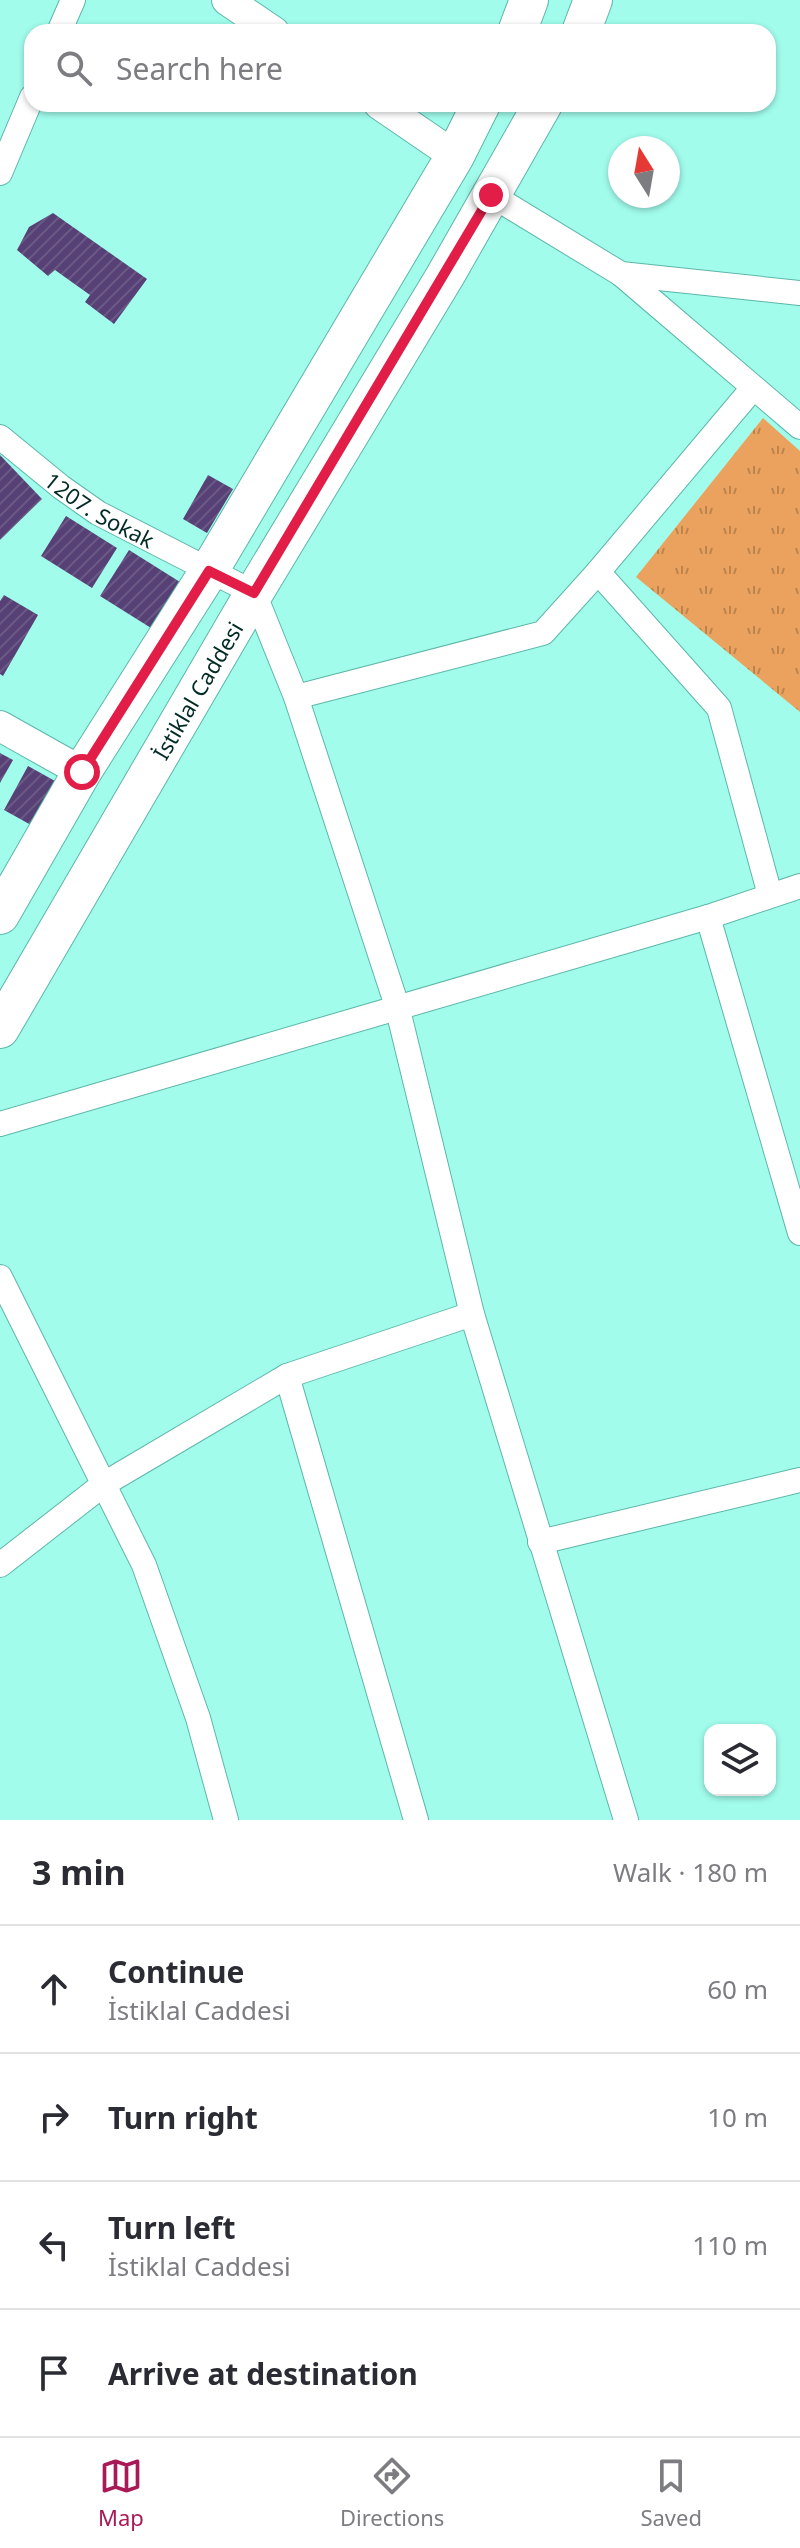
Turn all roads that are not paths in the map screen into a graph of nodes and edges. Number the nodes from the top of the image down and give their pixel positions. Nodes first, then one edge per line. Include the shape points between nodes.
1 (73, 0) edge
2 (227, 0) edge
3 (529, 0) edge
4 (593, 0) edge
5 (62, 24) edge
6 (262, 24) edge
7 (520, 24) edge
8 (584, 24) edge
9 (26, 112) edge
10 (391, 112) edge
11 (477, 112) edge
12 (538, 112) edge
13 (455, 156) junction
14 (0, 173) edge
15 (491, 195) junction
16 (621, 274) junction
17 (800, 293) edge
18 (753, 388) junction
19 (800, 427) edge
20 (0, 437) edge
21 (209, 571) junction
22 (598, 572) junction
23 (254, 593) junction
24 (296, 697) junction
25 (0, 726) edge
26 (82, 772) junction
27 (800, 886) edge
28 (770, 895) junction
29 (0, 915) edge
30 (708, 917) junction
31 (397, 1006) junction
32 (0, 1029) edge
33 (0, 1124) edge
34 (800, 1233) edge
35 (0, 1277) edge
36 (472, 1314) junction
37 (287, 1376) junction
38 (800, 1480) edge
39 (104, 1484) junction
40 (540, 1542) junction
41 (0, 1565) edge
42 (226, 1820) edge
43 (416, 1820) edge
44 (626, 1820) edge

1 - 5 street
2 - 6 street
3 - 7 main road
4 - 8 main road
9 - 14 street
10 - 13 street
11 - 13 main road
12 - 15 main road, İstiklal Caddesi
13 - 21 main road
15 - 16 street
15 - 23 main road, İstiklal Caddesi
16 - 17 street
16 - 18 street
18 - 19 street
18 - 22 street
20 - 21 street, 1207. Sokak via 98,513
21 - 23 street, 1207. Sokak
21 - 26 main road
22 - 24 street via 543,633
22 - 28 street via 719,708
23 - 24 street
23 - 32 main road, İstiklal Caddesi
24 - 31 street
25 - 26 street
26 - 29 main road
27 - 28 street
28 - 30 street
30 - 31 street
30 - 34 street
31 - 33 street
31 - 36 street
35 - 39 street
36 - 37 street
36 - 40 street
37 - 39 street
37 - 43 street
38 - 40 street
39 - 41 street
39 - 42 street via 144,1565 198,1718
40 - 44 street

